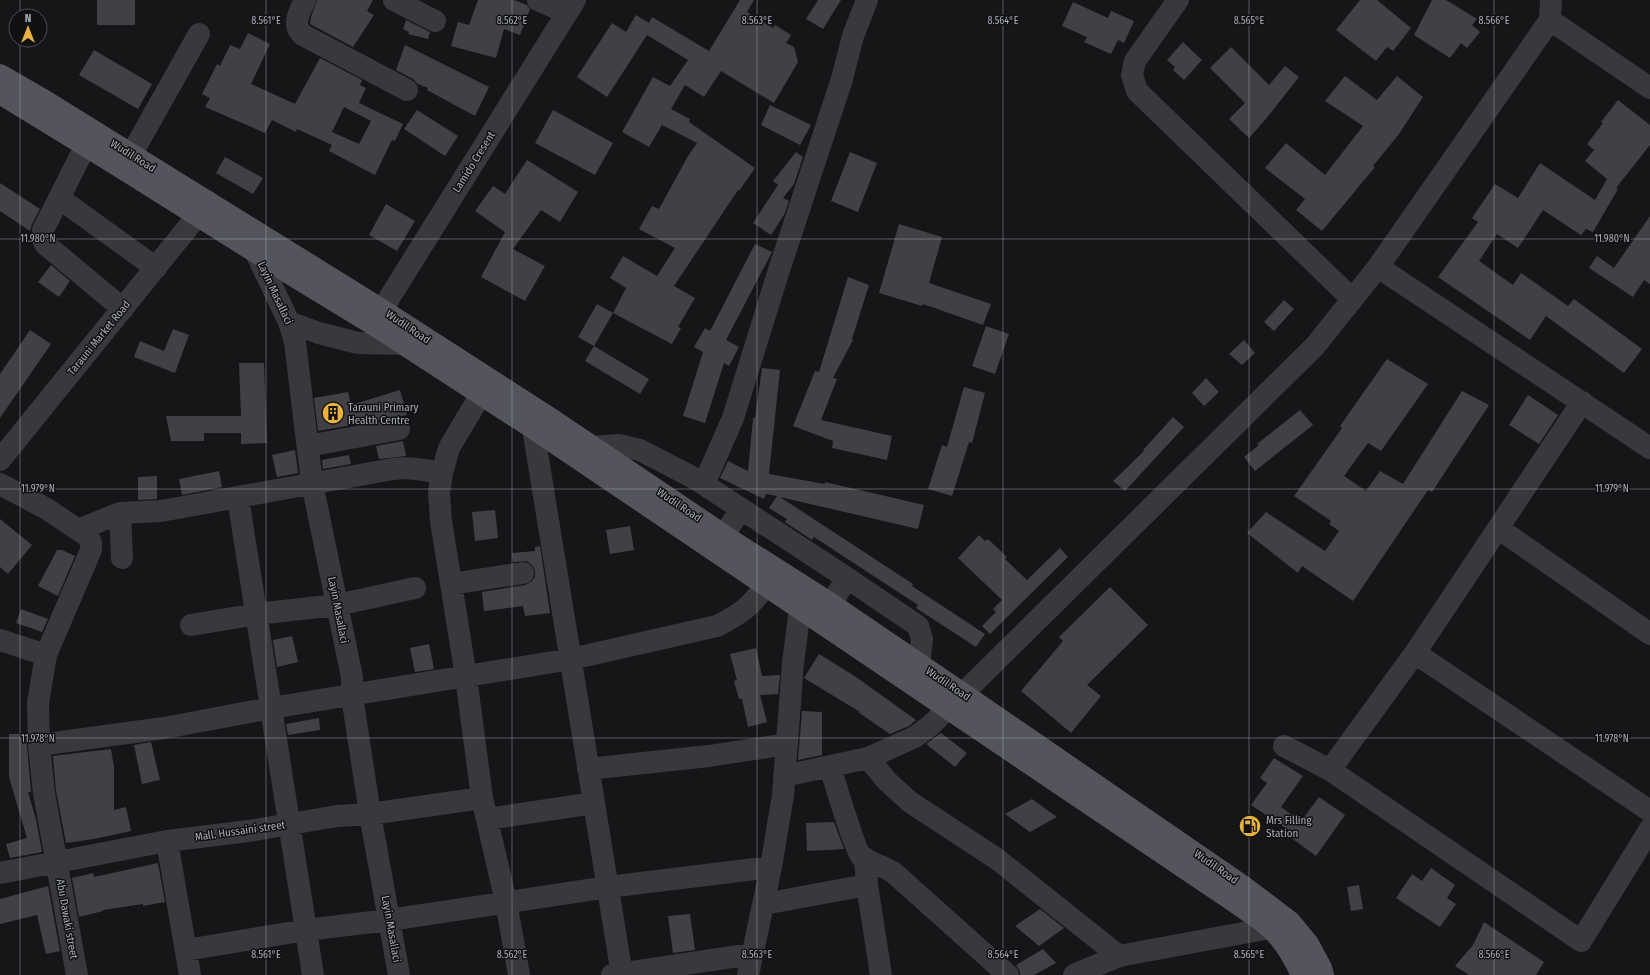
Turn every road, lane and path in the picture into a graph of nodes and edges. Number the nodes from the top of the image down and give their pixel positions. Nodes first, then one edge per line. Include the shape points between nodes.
1 (305, 0) edge
2 (394, 0) edge
3 (538, 0) edge
4 (867, 0) edge
5 (1178, 0) edge
6 (571, 7) edge
7 (1550, 10) edge
8 (436, 21) dead end
9 (199, 34) dead end
10 (0, 75) edge
11 (1650, 88) edge
12 (407, 90) dead end
13 (0, 93) edge
14 (86, 145) junction
15 (131, 155) junction
16 (59, 198) junction
17 (203, 208) junction
18 (255, 251) junction
19 (1378, 267) junction
20 (156, 268) junction
21 (1352, 299) junction
22 (123, 309) junction
23 (378, 317) junction
24 (289, 322) junction
25 (403, 344) junction
26 (481, 394) junction
27 (1582, 402) junction
28 (533, 428) junction
29 (399, 429) dead end
30 (308, 446) junction
31 (592, 447) junction
32 (1650, 448) edge
33 (0, 460) edge
34 (442, 473) junction
35 (312, 483) junction
36 (0, 484) edge
37 (704, 484) junction
38 (238, 498) junction
39 (741, 509) junction
40 (120, 514) junction
41 (1498, 528) junction
42 (78, 530) junction
43 (724, 535) junction
44 (122, 558) dead end
45 (523, 573) dead end
46 (846, 578) junction
47 (451, 584) junction
48 (765, 586) junction
49 (415, 588) dead end
50 (831, 604) junction
51 (337, 605) junction
52 (800, 609) junction
53 (256, 614) junction
54 (191, 625) dead end
55 (1650, 634) edge
56 (0, 640) edge
57 (1415, 653) junction
58 (46, 655) junction
59 (571, 660) junction
60 (919, 665) junction
61 (466, 677) junction
62 (352, 696) junction
63 (955, 701) junction
64 (271, 708) junction
65 (787, 744) junction
66 (39, 745) junction
67 (1284, 746) dead end
68 (868, 758) junction
69 (830, 766) junction
70 (588, 769) junction
71 (1330, 770) junction
72 (784, 776) junction
73 (482, 798) junction
74 (594, 803) junction
75 (1650, 810) edge
76 (370, 814) junction
77 (487, 819) junction
78 (290, 824) junction
79 (1650, 829) edge
80 (167, 841) junction
81 (865, 858) junction
82 (56, 862) junction
83 (771, 867) junction
84 (0, 873) edge
85 (867, 885) junction
86 (608, 887) junction
87 (1235, 891) junction
88 (506, 902) junction
89 (764, 904) junction
90 (389, 920) junction
91 (1270, 928) junction
92 (306, 930) junction
93 (186, 950) junction
94 (752, 954) junction
95 (1118, 956) junction
96 (77, 975) edge
97 (190, 975) edge
98 (313, 975) edge
99 (399, 975) edge
100 (519, 975) edge
101 (619, 975) edge
102 (748, 975) edge
103 (881, 975) edge
104 (1008, 975) edge
105 (1074, 975) edge
106 (1302, 975) edge
107 (1323, 975) edge

1 - 12 street via 296,25 302,35
2 - 8 street
3 - 6 street
4 - 37 street via 853,36 842,79 779,270 734,418
5 - 21 street via 1135,61 1132,76 1137,91
6 - 23 street, Lamido Cresent
7 - 11 street
7 - 19 street
9 - 15 street
10 - 15 main road, Wudil Road
13 - 14 main road, Wudil Road
14 - 16 street
14 - 17 main road, Wudil Road
15 - 17 main road, Wudil Road
16 - 20 street
16 - 22 street via 43,230 45,244
17 - 18 main road, Wudil Road
17 - 20 street, Tarauni Market Road
17 - 23 main road, Wudil Road
18 - 23 main road, Wudil Road
18 - 24 street, Layin Masallaci
19 - 21 street
19 - 27 street
20 - 22 street, Tarauni Market Road
21 - 63 street via 1315,346
22 - 33 street, Tarauni Market Road
23 - 25 main road, Wudil Road
23 - 31 main road, Wudil Road
24 - 25 street via 318,333 358,343
24 - 30 street, Layin Masallaci via 295,342
25 - 26 main road, Wudil Road
26 - 28 main road, Wudil Road
26 - 34 street via 449,448
27 - 32 street
27 - 41 street
28 - 48 main road, Wudil Road
28 - 59 street
29 - 30 street
30 - 35 street, Layin Masallaci
31 - 37 street via 619,445 640,450
31 - 43 main road, Wudil Road
34 - 35 street via 405,467
34 - 47 street via 439,492 441,521
35 - 38 street
35 - 51 street, Layin Masallaci
36 - 42 street, Abu Dawaki street
37 - 39 street
38 - 40 street via 161,512
38 - 53 street
39 - 43 street
39 - 46 street
40 - 42 street
40 - 44 street
41 - 55 street
41 - 57 street
42 - 58 street, Abu Dawaki street via 87,536 92,550
43 - 50 main road, Wudil Road
45 - 47 street
46 - 50 street
46 - 60 street via 918,626 922,639
47 - 61 street
48 - 52 main road, Wudil Road
48 - 59 street via 753,603 738,615 717,626
49 - 51 street
50 - 60 main road, Wudil Road
51 - 53 street
51 - 62 street, Layin Masallaci via 352,677
52 - 63 main road, Wudil Road
52 - 65 street
53 - 54 street
53 - 64 street
56 - 58 street
57 - 71 street
57 - 75 street
58 - 66 street, Abu Dawaki street via 38,703
59 - 61 street
59 - 70 street
60 - 63 main road, Wudil Road
61 - 62 street
61 - 73 street
62 - 64 street
62 - 76 street, Layin Masallaci
63 - 68 street via 915,737
63 - 87 main road, Wudil Road
64 - 66 street via 164,728
64 - 78 street
65 - 70 street via 709,756
65 - 72 street
66 - 82 street, Abu Dawaki street
67 - 71 street
68 - 69 street
68 - 95 street via 887,781 910,802 997,859
69 - 72 street
69 - 81 street via 858,850
70 - 74 street
71 - 79 street via 1581,941
72 - 83 street
73 - 76 street, Mall. Hussaini street
73 - 77 street
74 - 77 street
74 - 86 street
76 - 78 street, Mall. Hussaini street via 337,816
76 - 90 street, Layin Masallaci
77 - 88 street
78 - 80 street, Mall. Hussaini street
78 - 92 street
80 - 82 street, Mall. Hussaini street
80 - 93 street
81 - 85 street
81 - 104 street via 894,873
82 - 84 street, Mall. Hussaini street
82 - 96 street, Abu Dawaki street
83 - 86 street
83 - 89 street
85 - 89 street
85 - 103 street
86 - 88 street
86 - 101 street
87 - 91 main road, Wudil Road
87 - 107 main road, Wudil Road via 1290,922 1308,944
88 - 90 street
88 - 100 street
89 - 94 street
90 - 92 street
90 - 99 street, Layin Masallaci
91 - 95 street
91 - 106 main road, Wudil Road via 1287,948
92 - 93 street
92 - 98 street
93 - 97 street
94 - 101 street
94 - 102 street
95 - 105 street

